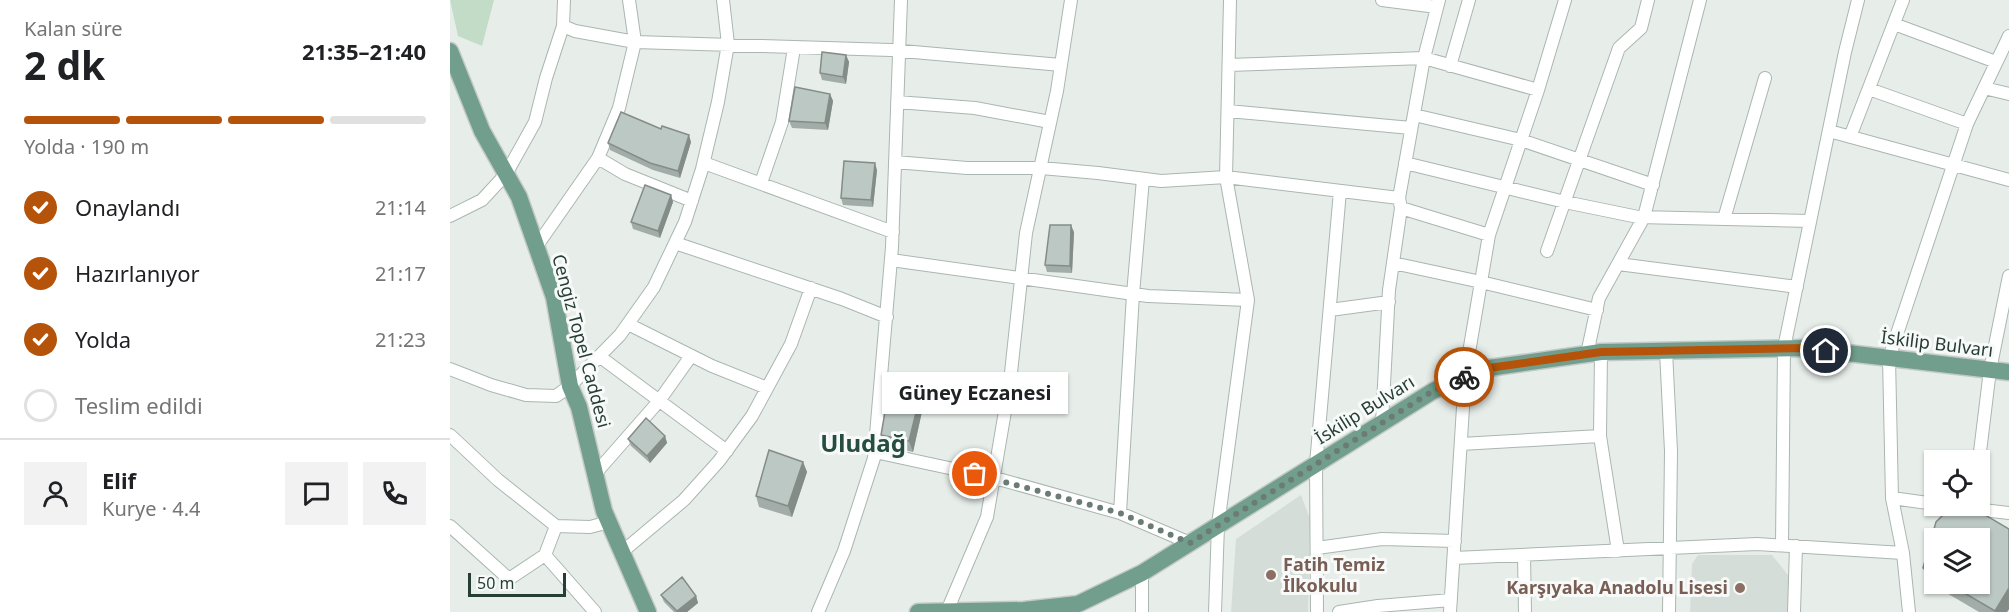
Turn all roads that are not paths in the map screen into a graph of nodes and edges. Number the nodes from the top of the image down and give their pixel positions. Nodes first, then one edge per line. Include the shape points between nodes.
1 (564, 0) edge
2 (630, 0) edge
3 (723, 0) edge
4 (901, 0) edge
5 (1071, 0) edge
6 (1230, 0) edge
7 (1382, 0) edge
8 (1469, 0) edge
9 (1565, 0) edge
10 (1648, 0) edge
11 (1700, 0) edge
12 (1858, 0) edge
13 (1903, 0) edge
14 (1438, 4) edge
15 (1894, 24) junction
16 (563, 26) junction
17 (2009, 36) edge
18 (635, 42) junction
19 (728, 44) junction
20 (794, 48) junction
21 (450, 51) edge
22 (898, 51) junction
23 (1424, 58) junction
24 (1996, 62) junction
25 (1061, 65) junction
26 (1229, 65) junction
27 (1450, 66) junction
28 (1765, 78) dead end
29 (1984, 88) junction
30 (1869, 89) junction
31 (1538, 90) junction
32 (2009, 94) edge
33 (897, 102) junction
34 (1228, 111) junction
35 (1414, 115) junction
36 (1050, 122) junction
37 (1967, 124) junction
38 (1411, 128) junction
39 (1829, 130) junction
40 (1850, 137) junction
41 (1521, 140) junction
42 (598, 158) junction
43 (1579, 161) junction
44 (895, 162) junction
45 (1405, 163) junction
46 (704, 164) junction
47 (1953, 166) junction
48 (1041, 168) junction
49 (506, 174) junction
50 (1226, 177) junction
51 (1143, 178) junction
52 (2009, 180) edge
53 (761, 183) junction
54 (1653, 185) junction
55 (1506, 186) junction
56 (1340, 191) junction
57 (692, 201) junction
58 (1565, 202) junction
59 (1400, 203) junction
60 (450, 216) edge
61 (1644, 217) junction
62 (1724, 219) junction
63 (1810, 221) junction
64 (893, 232) junction
65 (1489, 235) junction
66 (675, 243) junction
67 (536, 247) junction
68 (1547, 251) dead end
69 (891, 260) junction
70 (1393, 263) junction
71 (1618, 264) junction
72 (2009, 276) edge
73 (1021, 279) junction
74 (1481, 282) junction
75 (1797, 287) junction
76 (811, 288) junction
77 (1133, 294) junction
78 (1248, 300) junction
79 (1389, 302) junction
80 (1330, 310) junction
81 (1597, 310) junction
82 (887, 317) junction
83 (628, 324) junction
84 (1784, 348) junction
85 (1666, 351) junction
86 (1594, 353) junction
87 (599, 356) junction
88 (691, 356) junction
89 (1890, 358) junction
90 (450, 369) edge
91 (1990, 370) junction
92 (2009, 372) edge
93 (1465, 376) junction
94 (570, 386) junction
95 (766, 388) junction
96 (659, 400) junction
97 (1382, 423) junction
98 (450, 435) edge
99 (1600, 436) junction
100 (1461, 444) junction
101 (1980, 450) edge
102 (727, 451) junction
103 (874, 452) junction
104 (1316, 464) junction
105 (595, 474) junction
106 (995, 478) junction
107 (1892, 498) junction
108 (1924, 502) edge
109 (1990, 510) edge
110 (1120, 513) junction
111 (2009, 513) edge
112 (609, 522) junction
113 (1218, 525) junction
114 (450, 526) edge
115 (556, 526) junction
116 (1455, 541) junction
117 (1190, 543) junction
118 (1782, 545) junction
119 (1796, 546) junction
120 (1317, 548) junction
121 (1669, 548) junction
122 (1618, 551) junction
123 (622, 552) junction
124 (1903, 553) junction
125 (545, 555) junction
126 (1524, 555) junction
127 (1454, 558) junction
128 (1142, 573) junction
129 (1451, 606) edge
130 (1070, 608) edge
131 (947, 611) edge
132 (595, 612) edge
133 (648, 612) edge
134 (818, 612) edge
135 (918, 612) edge
136 (1142, 612) edge
137 (1215, 612) edge
138 (1317, 612) edge
139 (1339, 612) edge
140 (1525, 612) edge
141 (1668, 612) edge
142 (1794, 612) edge
143 (1909, 612) edge

1 - 16 street
2 - 18 street
3 - 19 street
4 - 22 street
5 - 25 street
6 - 26 street
7 - 14 street
8 - 27 street
9 - 31 street
10 - 43 street via 1641,28 1619,48
11 - 54 street
12 - 39 street
13 - 15 street
14 - 23 street
15 - 24 street
15 - 30 street
16 - 18 street
16 - 49 street via 535,122
17 - 24 street
18 - 19 street
18 - 42 street via 619,108
19 - 20 street
19 - 46 street
20 - 22 street
20 - 53 street via 782,122
21 - 49 main road, Cengiz Topel Caddesi via 482,131
22 - 25 street
22 - 33 street
23 - 26 street
23 - 27 street
23 - 35 street
24 - 29 street
25 - 36 street
26 - 34 street
27 - 31 street
28 - 62 street
29 - 32 street
29 - 37 street
30 - 37 street
30 - 40 street
31 - 41 street
33 - 36 street via 975,108
33 - 44 street
34 - 38 street
34 - 50 street
35 - 38 street
35 - 41 street
36 - 48 street
37 - 47 street
38 - 45 street
39 - 40 street
39 - 63 street
40 - 47 street
41 - 43 street
41 - 55 street
42 - 57 street via 625,174
42 - 67 street
43 - 54 street
43 - 58 street
44 - 48 street
44 - 64 street
45 - 55 street
45 - 59 street
46 - 53 street
46 - 57 street
47 - 52 street
47 - 89 street
48 - 51 street
48 - 73 street via 1026,233
49 - 60 street via 482,200
49 - 67 main road, Cengiz Topel Caddesi via 519,197
50 - 51 street via 1161,181
50 - 56 street
50 - 78 street
51 - 77 street
53 - 64 street
54 - 61 street
55 - 58 street
55 - 65 street
56 - 59 street
56 - 80 street
57 - 66 street
58 - 61 street
58 - 68 street
59 - 65 street
59 - 70 street
61 - 62 street
61 - 71 street
62 - 63 street
63 - 75 street
64 - 69 street
65 - 74 street
66 - 76 street
66 - 83 street via 654,287
67 - 94 main road, Cengiz Topel Caddesi via 554,297
69 - 73 street
69 - 82 street
70 - 74 street
70 - 79 street
71 - 75 street
71 - 81 street via 1599,298
72 - 91 street
73 - 77 street
73 - 106 street
74 - 81 street
74 - 93 street
75 - 84 street
76 - 82 street
76 - 95 street via 791,344
77 - 78 street
77 - 110 street
78 - 113 street
79 - 80 street
79 - 97 street
80 - 104 street
81 - 86 street
82 - 103 street
83 - 87 street
83 - 88 street
84 - 85 main road, İskilip Bulvarı
84 - 89 main road, İskilip Bulvarı
84 - 118 street
85 - 86 main road, İskilip Bulvarı
85 - 121 street via 1671,451
86 - 93 main road, İskilip Bulvarı via 1482,369
86 - 99 street
87 - 94 street
87 - 96 street
88 - 95 street
88 - 96 street
89 - 91 main road, İskilip Bulvarı
89 - 107 street
90 - 94 street via 526,395 556,396
91 - 92 main road, İskilip Bulvarı
91 - 101 street
93 - 97 main road, İskilip Bulvarı
93 - 100 street
94 - 105 main road, Cengiz Topel Caddesi
95 - 102 street
96 - 102 street
96 - 105 street
97 - 104 main road, İskilip Bulvarı
98 - 115 street
99 - 100 street
99 - 122 street
100 - 116 street
102 - 123 street via 684,500
103 - 106 street
103 - 134 street via 844,551
104 - 113 main road, İskilip Bulvarı
104 - 120 street
105 - 112 main road, Cengiz Topel Caddesi
106 - 110 street
106 - 131 street via 987,517
107 - 108 street
107 - 124 street
109 - 111 street
110 - 117 street
112 - 115 street via 590,527
112 - 123 main road, Cengiz Topel Caddesi
113 - 117 main road, İskilip Bulvarı
113 - 137 street
114 - 125 street via 509,579
115 - 125 street
116 - 120 street via 1382,539
116 - 127 street
117 - 128 main road, İskilip Bulvarı
118 - 119 street
118 - 121 street
119 - 124 street
119 - 142 street
120 - 138 street
121 - 122 street
121 - 141 street
122 - 126 street
123 - 133 main road, Cengiz Topel Caddesi
124 - 143 street
125 - 132 street
126 - 127 street
126 - 140 street
127 - 129 street
128 - 130 main road, İskilip Bulvarı
128 - 136 street
129 - 139 street via 1378,606
130 - 131 main road, İskilip Bulvarı
131 - 135 main road, İskilip Bulvarı

